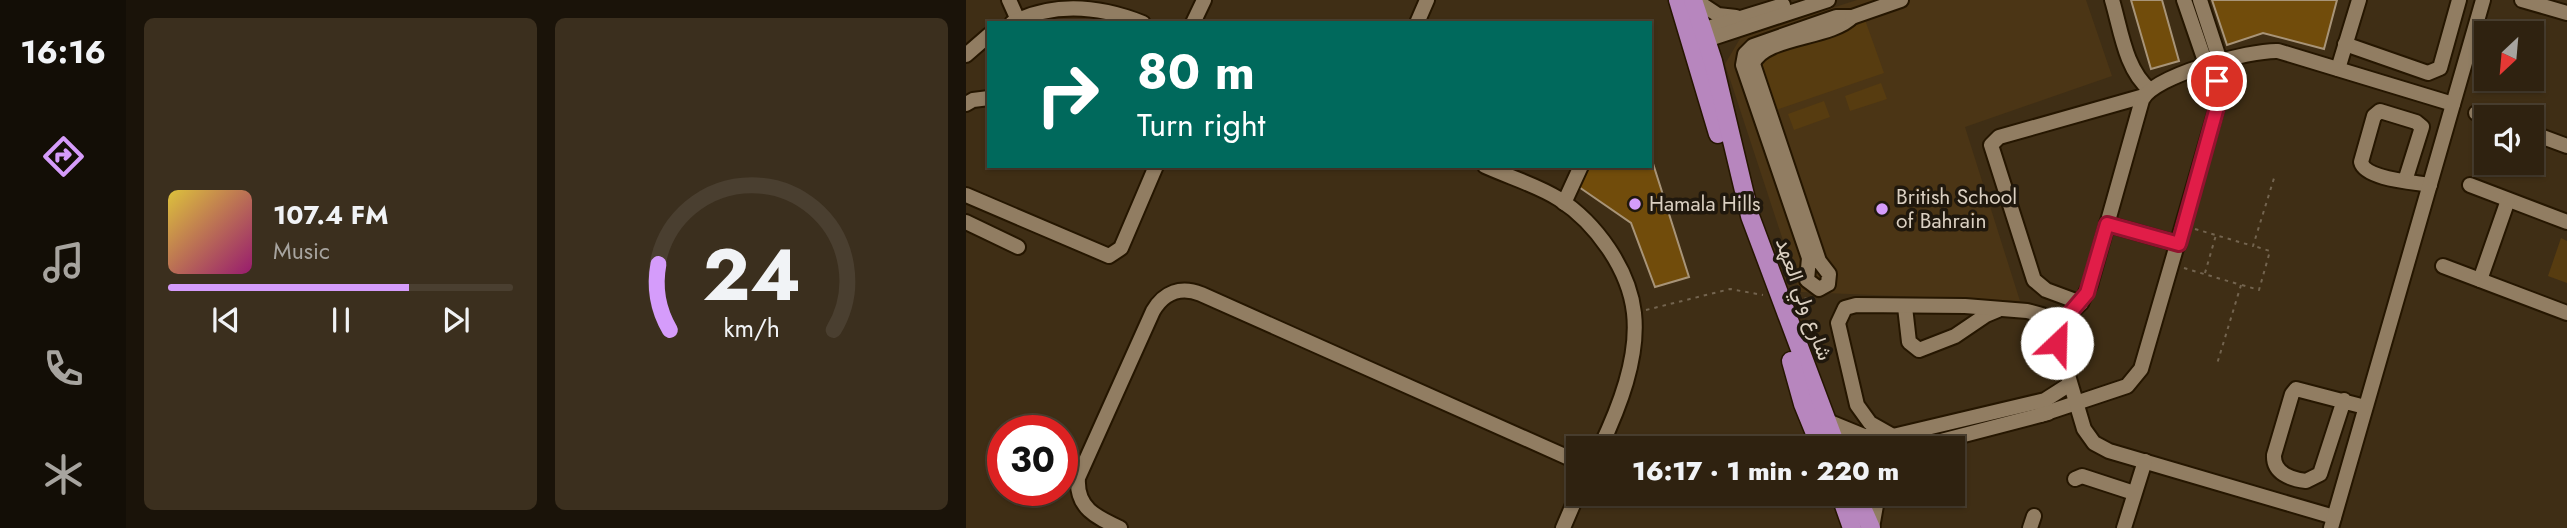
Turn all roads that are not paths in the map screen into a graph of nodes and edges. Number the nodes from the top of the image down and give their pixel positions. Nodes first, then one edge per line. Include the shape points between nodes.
1 (1009, 0) edge
2 (1204, 0) edge
3 (1427, 0) edge
4 (1678, 0) edge
5 (1694, 0) edge
6 (1801, 0) edge
7 (1828, 0) edge
8 (2112, 0) edge
9 (2183, 0) edge
10 (2200, 0) edge
11 (2359, 0) edge
12 (2459, 0) edge
13 (2483, 0) edge
14 (1894, 1) edge
15 (2528, 1) edge
16 (1868, 5) edge
17 (2567, 13) edge
18 (1741, 18) junction
19 (1015, 21) edge
20 (1136, 21) edge
21 (1194, 21) edge
22 (1418, 21) edge
23 (987, 37) edge
24 (1698, 37) junction
25 (2196, 39) junction
26 (2345, 44) junction
27 (966, 55) edge
28 (2213, 65) junction
29 (2337, 69) junction
30 (2192, 72) junction
31 (2147, 93) junction
32 (987, 98) edge
33 (966, 104) edge
34 (2453, 104) junction
35 (2544, 137) edge
36 (2567, 146) edge
37 (1155, 168) edge
38 (1489, 168) edge
39 (1580, 168) edge
40 (2405, 181) junction
41 (2470, 185) dead end
42 (2430, 186) junction
43 (966, 195) edge
44 (2508, 200) junction
45 (1564, 203) junction
46 (966, 222) edge
47 (2567, 222) edge
48 (2107, 224) junction
49 (2179, 244) junction
50 (1018, 247) dead end
51 (1815, 265) dead end
52 (2443, 266) dead end
53 (2480, 280) junction
54 (2081, 303) junction
55 (1965, 306) junction
56 (1905, 307) junction
57 (1998, 310) junction
58 (2567, 313) edge
59 (1784, 325) junction
60 (1971, 327) junction
61 (2058, 327) junction
62 (2070, 384) junction
63 (2343, 400) junction
64 (2075, 401) junction
65 (2365, 407) junction
66 (2040, 415) junction
67 (2080, 417) junction
68 (1825, 420) junction
69 (1912, 432) junction
70 (1606, 436) edge
71 (1816, 436) edge
72 (1832, 436) edge
73 (1864, 436) edge
74 (1893, 436) joint
75 (1913, 436) edge
76 (1958, 436) edge
77 (1566, 457) edge
78 (2145, 461) junction
79 (2075, 479) dead end
80 (2134, 493) junction
81 (1572, 506) edge
82 (1844, 506) edge
83 (1862, 506) edge
84 (1876, 506) edge
85 (2332, 522) edge
86 (1120, 528) edge
87 (1563, 528) edge
88 (1852, 528) edge
89 (1872, 528) edge
90 (2124, 528) edge

1 - 19 street
2 - 21 street
3 - 22 street
4 - 24 main road, شارع ولي العهد
5 - 18 street via 1718,15
5 - 24 main road, شارع ولي العهد
6 - 18 street
7 - 24 street
8 - 31 street via 2131,64
9 - 25 street
10 - 28 street
11 - 26 street
12 - 26 street via 2435,73
13 - 34 street
14 - 16 street
15 - 17 street
16 - 51 street via 1840,26 1764,50 1753,64
18 - 24 street
19 - 20 street via 1055,8 1094,8
23 - 27 street
24 - 59 main road, شارع ولي العهد
25 - 28 street
25 - 30 street
26 - 29 street
28 - 29 street via 2251,53 2278,51
28 - 30 street
28 - 49 street via 2219,100
29 - 34 street
30 - 31 street via 2159,83
31 - 48 street
31 - 54 street via 1998,137 1991,145 2034,280 2041,288
32 - 33 street
34 - 42 street
35 - 36 street
37 - 43 street via 1121,248 1113,255
38 - 45 street
39 - 45 street
40 - 40 street via 2369,174 2362,166 2374,116 2381,111 2422,127
40 - 42 street
41 - 44 street
42 - 65 street
44 - 47 street
44 - 53 street
45 - 70 street via 1600,235 1618,265 1634,313 1627,377
46 - 50 street
48 - 49 street
48 - 54 street
49 - 64 street via 2138,376 2127,386
52 - 53 street
53 - 58 street
54 - 61 street
55 - 56 street
55 - 57 street
55 - 60 street
56 - 60 street via 1914,349 1955,337
56 - 74 street via 1851,306 1841,312 1838,323 1857,405 1865,418
57 - 60 street
57 - 61 street via 2035,313
59 - 68 main road, شارع ولي العهد
59 - 71 main road, شارع ولي العهد via 1803,404
61 - 62 street via 2057,343
62 - 64 street
62 - 69 street via 2045,400
63 - 63 street via 2300,388 2294,391 2274,455 2279,471 2306,481 2320,474
63 - 65 street
64 - 66 street
64 - 67 street
65 - 85 street
66 - 67 street via 2054,412
66 - 76 street
67 - 78 street via 2094,443
68 - 72 main road, شارع ولي العهد
68 - 73 street
69 - 74 street
69 - 75 street
77 - 86 street via 1202,294 1177,290 1153,311 1079,478 1079,495 1087,509
78 - 80 street
78 - 85 street
79 - 80 street via 2082,476
80 - 90 street
81 - 87 street
82 - 88 main road
83 - 89 main road
84 - 89 street

